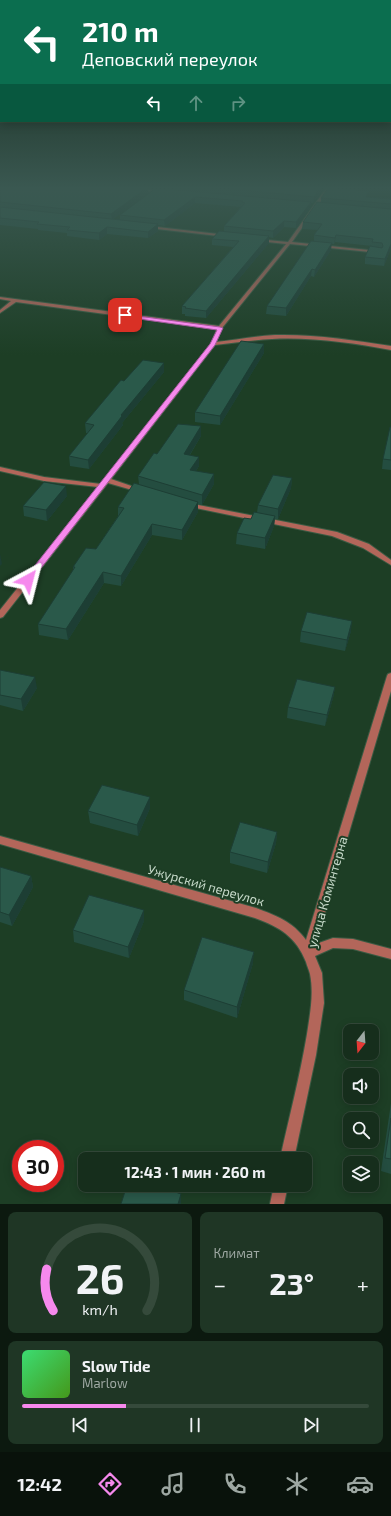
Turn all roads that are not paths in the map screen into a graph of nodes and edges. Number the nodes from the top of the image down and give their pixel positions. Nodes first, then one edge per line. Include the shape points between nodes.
1 (289, 243) edge
2 (291, 243) edge
3 (379, 252) edge
4 (0, 298) edge
5 (15, 300) junction
6 (0, 312) edge
7 (220, 328) junction
8 (213, 344) junction
9 (391, 348) edge
10 (0, 469) edge
11 (105, 483) junction
12 (145, 492) edge
13 (182, 504) edge
14 (391, 563) edge
15 (0, 615) edge
16 (391, 676) edge
17 (0, 840) edge
18 (308, 953) junction
19 (391, 954) edge
20 (289, 1152) edge
21 (280, 1192) edge
22 (277, 1204) edge

1 - 7 street
2 - 3 street
4 - 5 street
5 - 6 street
5 - 7 street
7 - 8 street
8 - 9 street via 294,337
8 - 11 street
10 - 11 street via 44,479
11 - 12 street
11 - 15 street
13 - 14 street via 334,534 366,546
16 - 18 street, улица Коминтерна
17 - 18 street, Ужурский переулок via 256,913 283,924 297,935
18 - 19 street via 333,943 353,944
18 - 20 street, улица Коминтерна via 316,973 318,1003 310,1055
21 - 22 street

